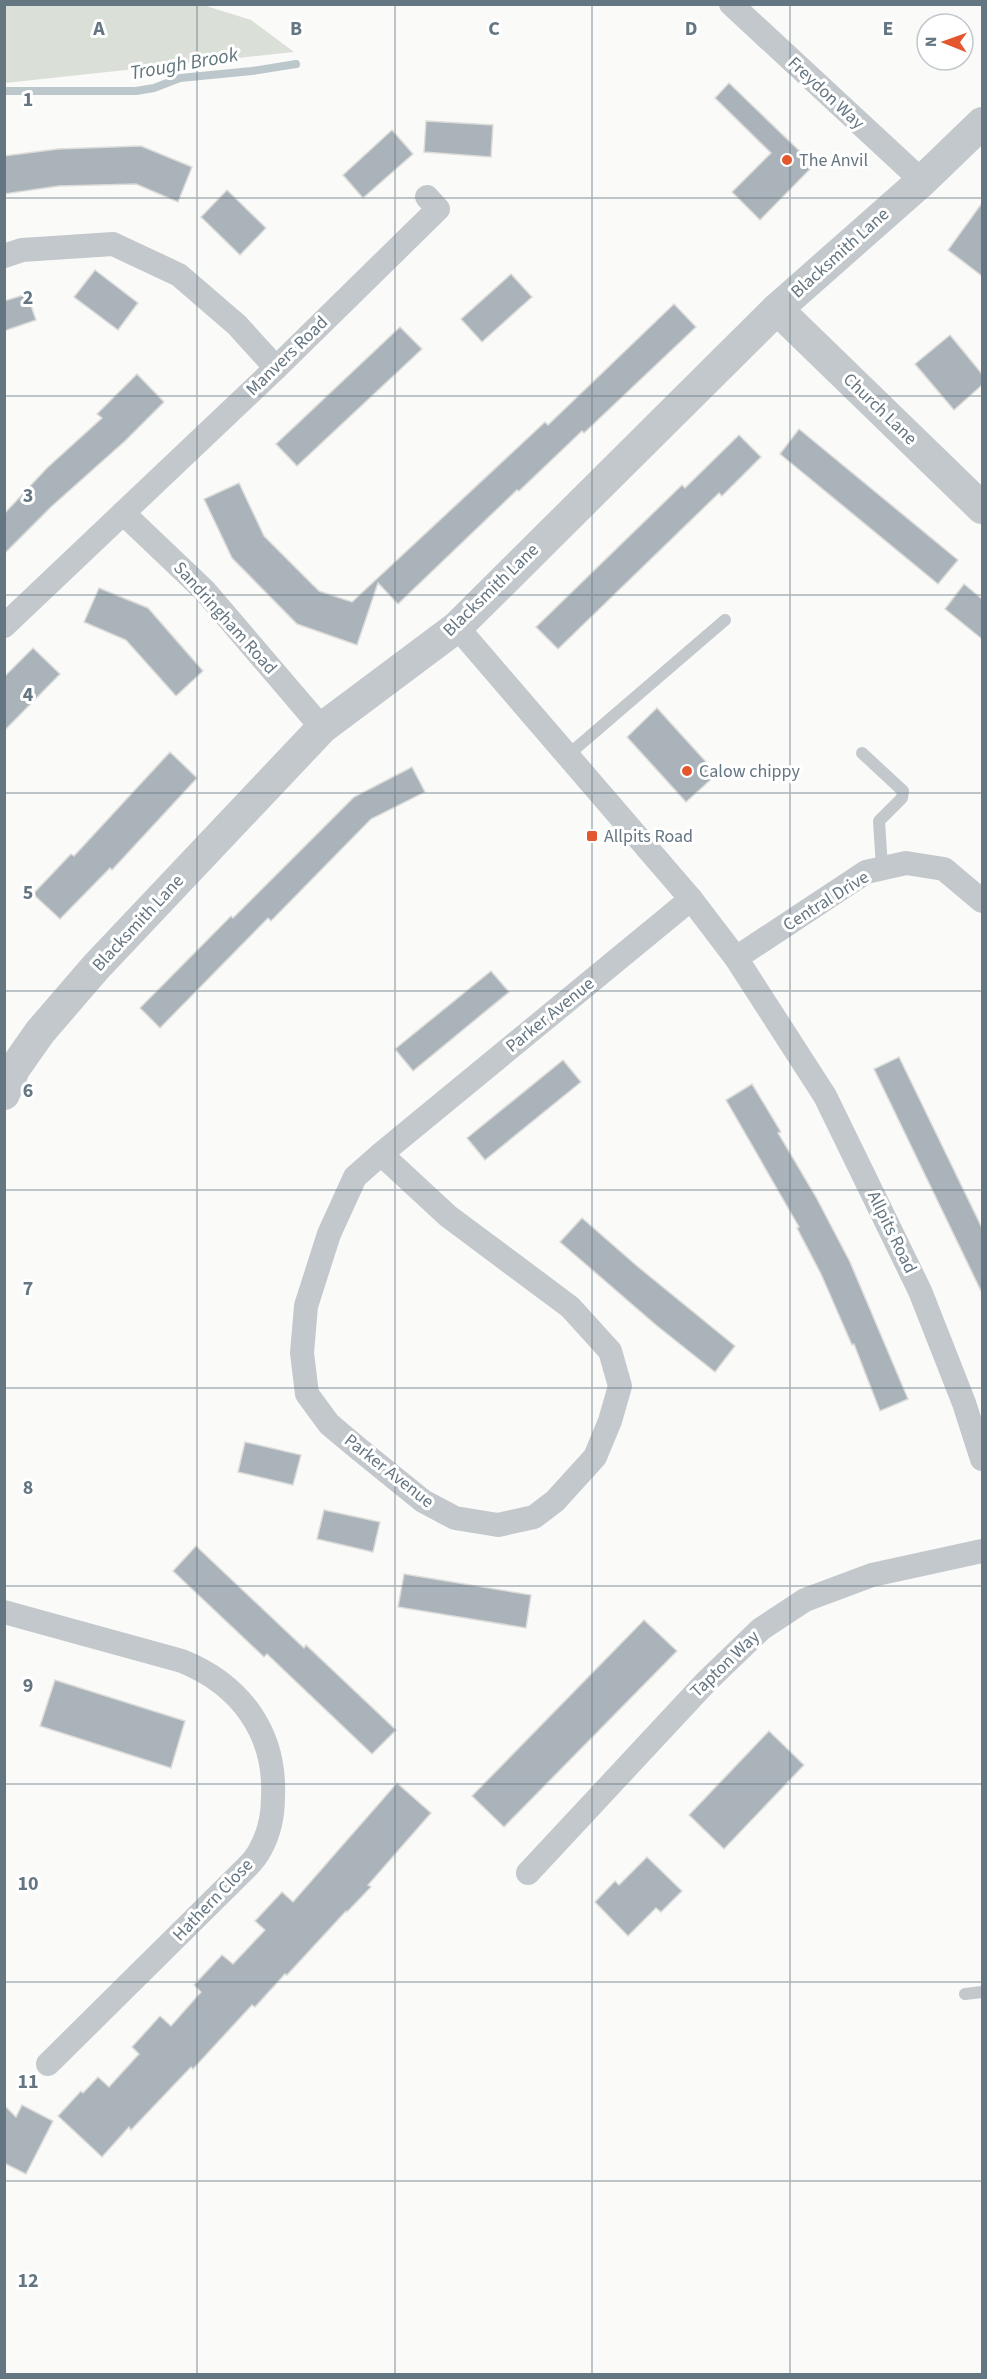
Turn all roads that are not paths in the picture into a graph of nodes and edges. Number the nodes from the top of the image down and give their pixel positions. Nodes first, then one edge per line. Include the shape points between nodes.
1 (731, 4) edge
2 (982, 123) edge
3 (921, 181) junction
4 (439, 210) dead end
5 (4, 256) edge
6 (777, 309) junction
7 (276, 368) junction
8 (982, 508) edge
9 (123, 513) junction
10 (725, 620) dead end
11 (4, 626) edge
12 (457, 627) junction
13 (322, 728) junction
14 (862, 753) dead end
15 (568, 756) junction
16 (882, 868) junction
17 (691, 899) junction
18 (982, 901) edge
19 (736, 958) junction
20 (9, 1081) edge
21 (381, 1154) junction
22 (973, 1402) edge
23 (982, 1459) edge
24 (982, 1551) edge
25 (4, 1612) edge
26 (528, 1873) dead end
27 (982, 1992) edge
28 (965, 1994) dead end
29 (48, 2064) dead end

1 - 3 street, Freydon Way
2 - 3 street, Blacksmith Lane
3 - 6 street, Blacksmith Lane
4 - 7 street, Manvers Road
5 - 7 street via 22,250 113,244 179,275 237,325
6 - 8 street, Church Lane
6 - 12 street, Blacksmith Lane
7 - 9 street, Manvers Road
9 - 11 street, Manvers Road
9 - 13 street, Sandringham Road via 205,591
10 - 15 lane
12 - 13 street, Blacksmith Lane
12 - 15 street, Allpits Road
13 - 20 street, Blacksmith Lane via 96,967 40,1032
14 - 16 lane via 903,791 902,798 879,821
15 - 17 street, Allpits Road
16 - 18 street, Central Drive via 906,863 944,869
16 - 19 street, Central Drive via 866,872
17 - 19 street, Allpits Road
17 - 21 street, Parker Avenue
19 - 22 street, Allpits Road via 825,1096
21 - 21 street, Parker Avenue via 355,1177 329,1234 306,1306 302,1353 307,1394 329,1424 423,1501 455,1518 498,1525 534,1517 555,1501 595,1457 620,1386 610,1351 570,1307 448,1216
22 - 23 street, Allpits Road
24 - 26 street, Tapton Way via 872,1575 805,1600 761,1629 706,1682
25 - 29 street, Hathern Close via 200,1668 233,1692 258,1723 272,1765 273,1807 268,1830 246,1869
27 - 28 lane

